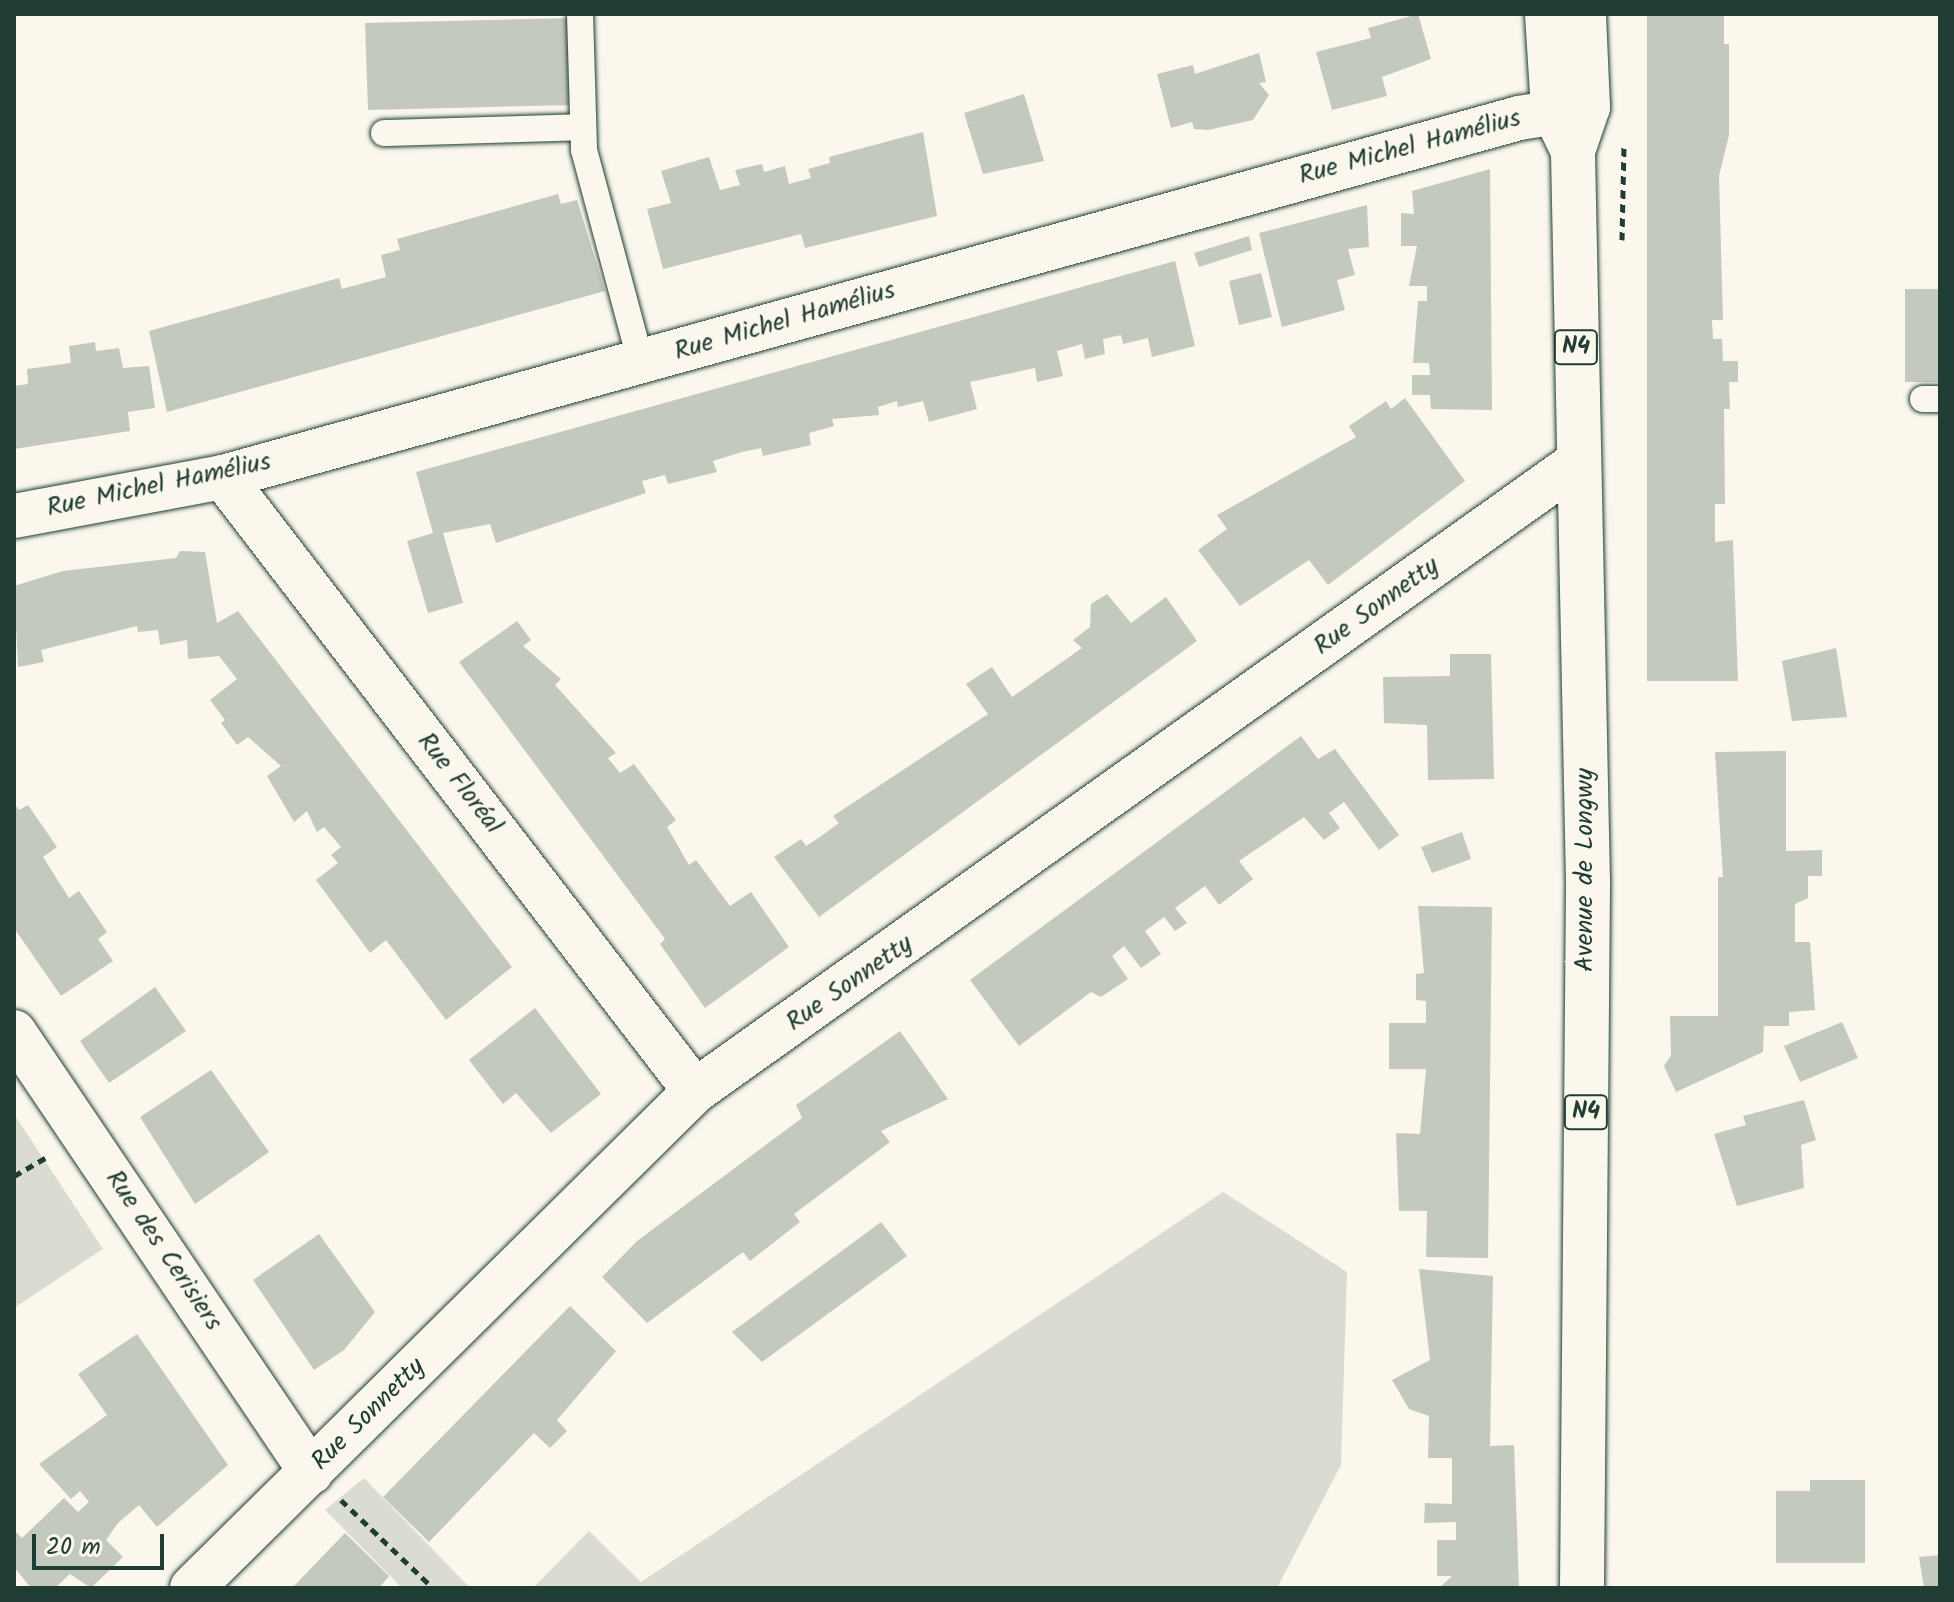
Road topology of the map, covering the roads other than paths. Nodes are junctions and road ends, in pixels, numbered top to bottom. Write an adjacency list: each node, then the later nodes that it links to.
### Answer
1 (580, 14): 5 (lane)
2 (1547, 14): 4 (street, Avenue de Longwy / N4)
3 (1584, 14): 4 (street, Avenue de Longwy / N4)
4 (1570, 108): 7 (street, Rue Michel Hamélius); 8 (street, Avenue de Longwy / N4)
5 (583, 127): 6 (lane); 7 (lane)
6 (384, 133)
7 (641, 362): 9 (street, Rue Michel Hamélius)
8 (1578, 462): 12 (street, Rue Sonnetty); 15 (street, Avenue de Longwy / N4)
9 (223, 477): 10 (street, Rue Michel Hamélius); 12 (street, Rue Floréal)
10 (14, 516)
11 (14, 1032): 13 (street, Rue des Cerisiers)
12 (695, 1091): 13 (street, Rue Sonnetty)
13 (311, 1472): 14 (street, Rue Sonnetty)
14 (192, 1588)
15 (1582, 1588)

